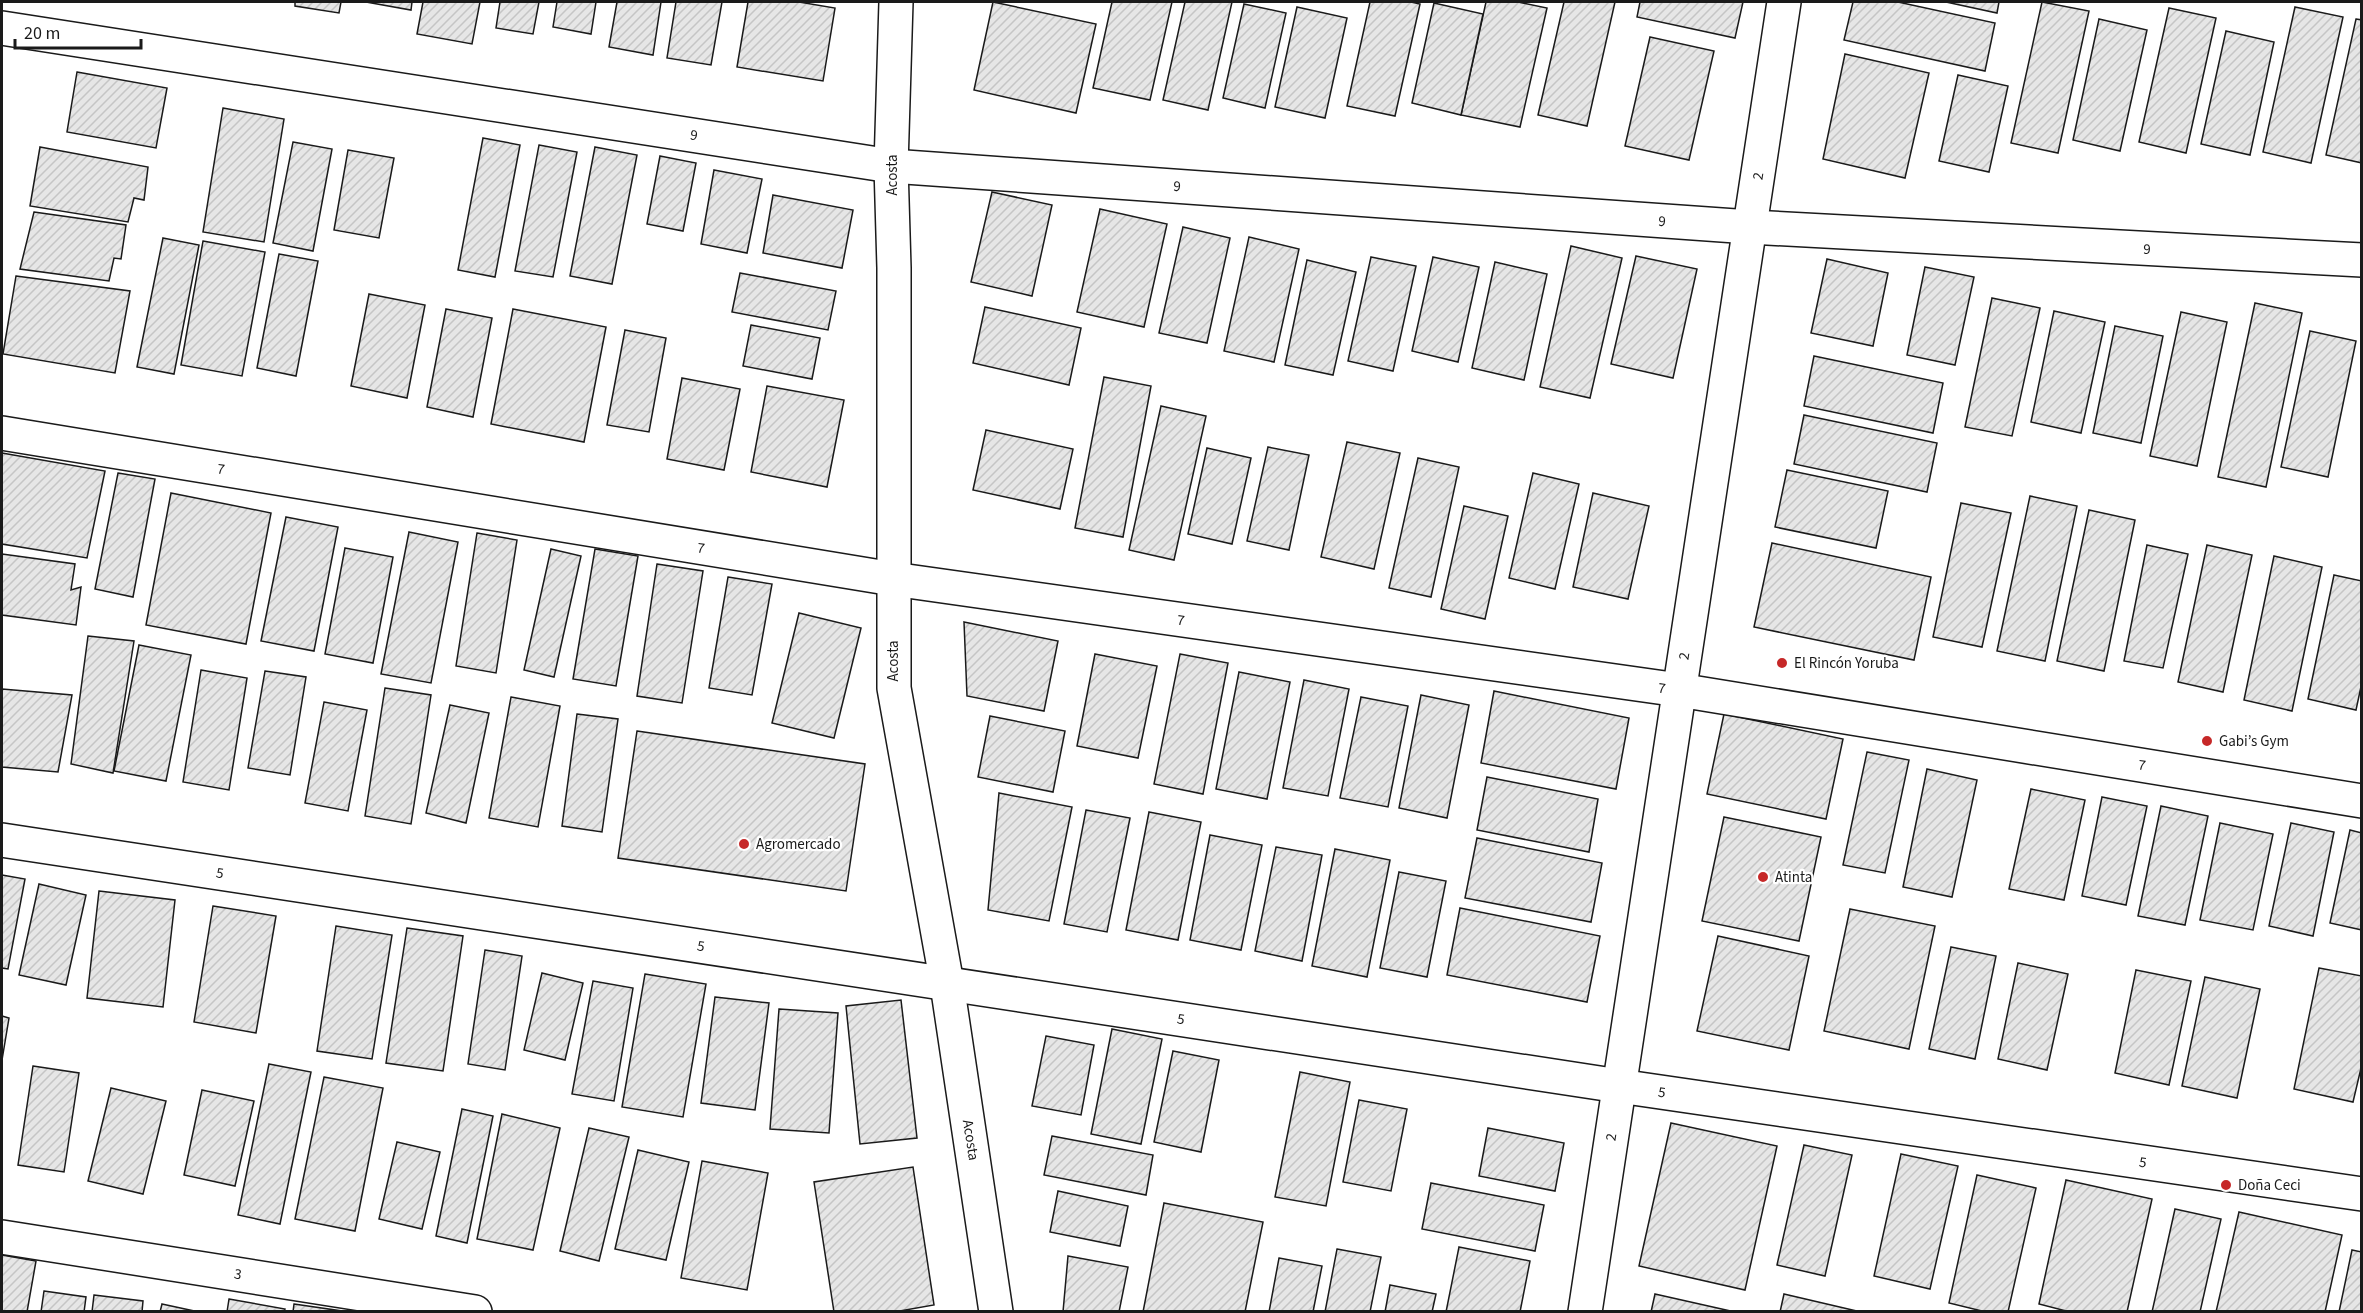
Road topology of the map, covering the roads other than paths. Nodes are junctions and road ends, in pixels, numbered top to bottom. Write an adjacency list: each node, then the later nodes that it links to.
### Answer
1 (896, 2): 4 (street, Acosta)
2 (1784, 2): 5 (street, 2)
3 (2, 28): 4 (street, 9)
4 (891, 166): 5 (street, 9); 8 (street, Acosta)
5 (1750, 227): 6 (street, 9); 9 (street, 2)
6 (2361, 260)
7 (2, 434): 8 (street, 7)
8 (893, 579): 9 (street, 7); 12 (street, Acosta)
9 (1679, 690): 10 (street, 7); 13 (street, 2)
10 (2361, 801)
11 (2, 840): 12 (street, 5)
12 (947, 984): 13 (street, 5); 17 (street, Acosta)
13 (1619, 1086): 14 (street, 5); 18 (street, 2)
14 (2361, 1194)
15 (2, 1237): 16 (street, 3)
16 (475, 1311)
17 (996, 1311)
18 (1585, 1311)

